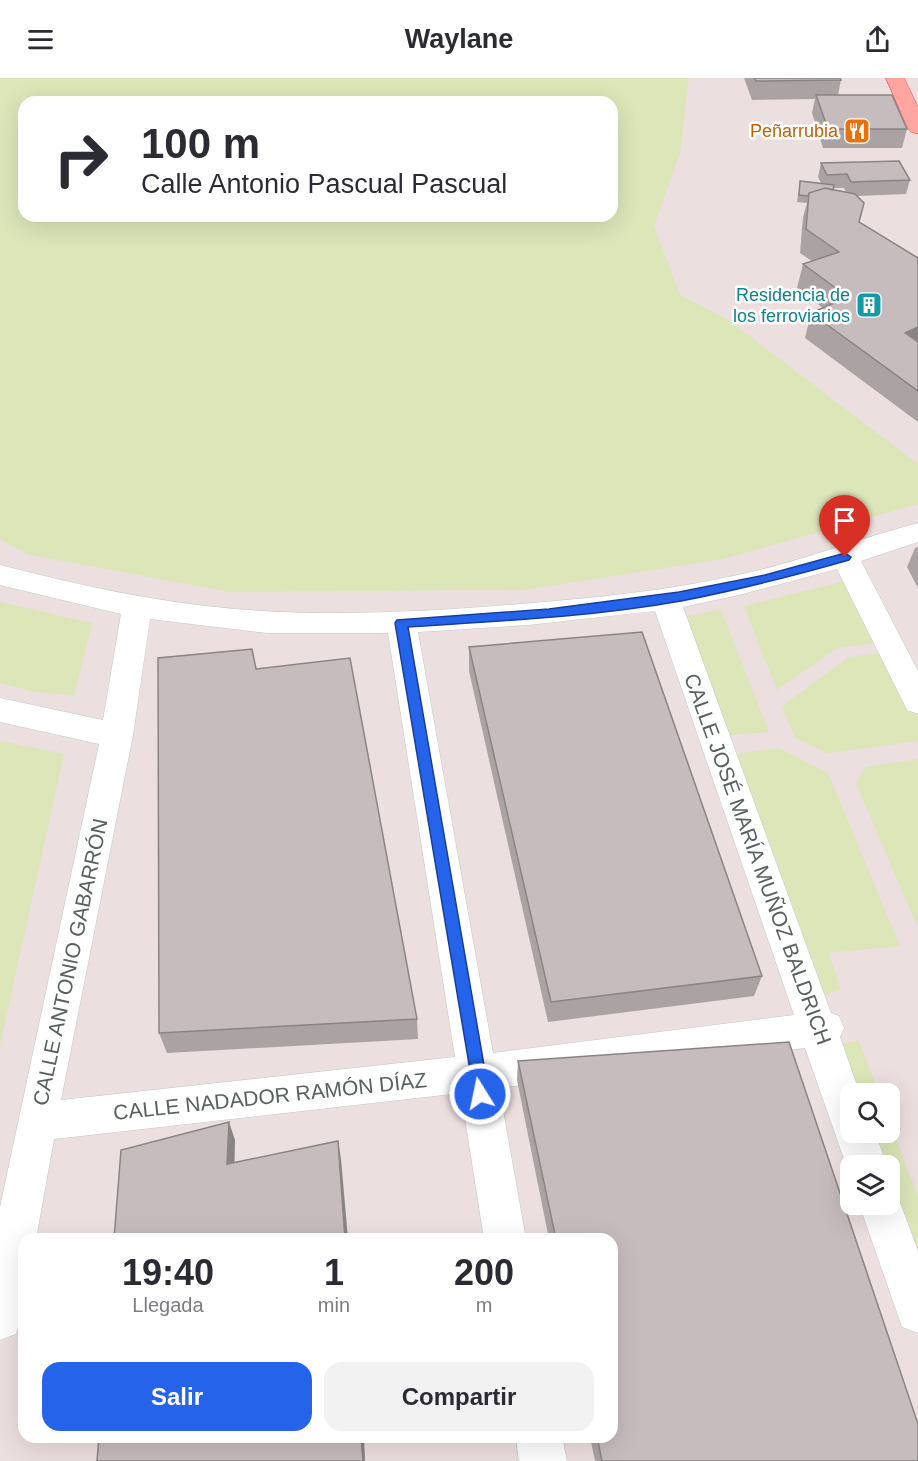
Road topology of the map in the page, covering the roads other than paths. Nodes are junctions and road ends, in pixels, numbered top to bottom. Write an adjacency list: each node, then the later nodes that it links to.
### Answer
1 (896, 78): 2 (main road)
2 (918, 128)
3 (918, 532): 4 (street)
4 (845, 557): 6 (street); 9 (street)
5 (0, 575): 7 (street)
6 (665, 598): 8 (street); 12 (street, CALLE JOSÉ MARÍA MUÑOZ BALDRICH)
7 (137, 607): 8 (street); 11 (street, CALLE ANTONIO GABARRÓN)
8 (401, 623): 13 (street)
9 (918, 702)
10 (0, 710): 11 (street)
11 (117, 735): 15 (street, CALLE ANTONIO GABARRÓN)
12 (822, 1029): 13 (street, CALLE NADADOR RAMÓN DÍAZ); 14 (street, CALLE JOSÉ MARÍA MUÑOZ BALDRICH)
13 (477, 1073): 15 (street, CALLE NADADOR RAMÓN DÍAZ); 17 (street)
14 (840, 1088)
15 (37, 1122): 19 (street, CALLE ANTONIO GABARRÓN)
16 (885, 1215): 18 (street)
17 (504, 1233)
18 (918, 1311)
19 (0, 1318)
20 (540, 1443): 21 (street)
21 (543, 1461)

